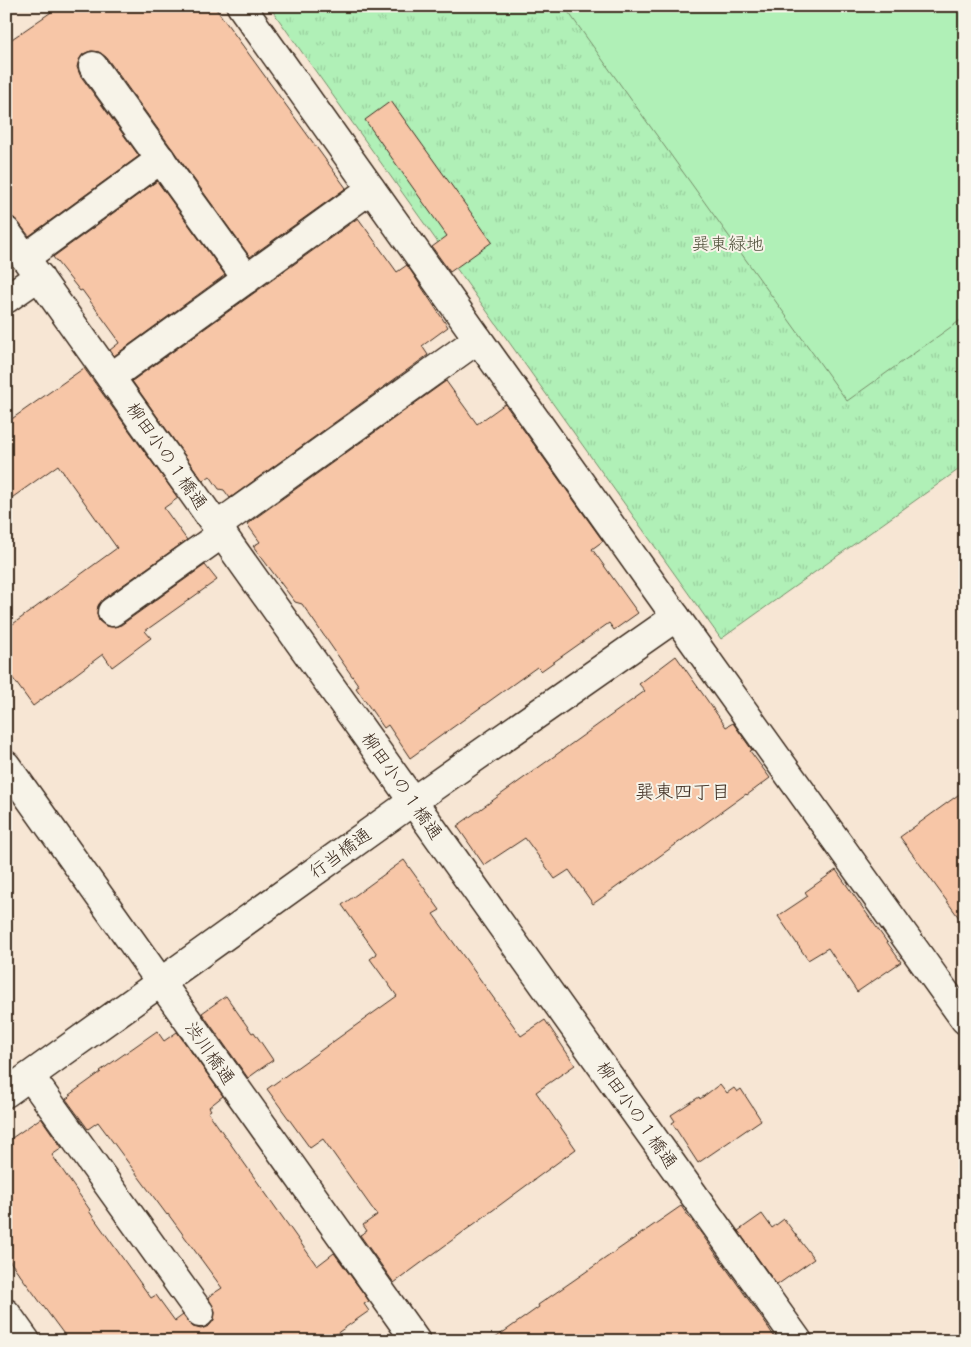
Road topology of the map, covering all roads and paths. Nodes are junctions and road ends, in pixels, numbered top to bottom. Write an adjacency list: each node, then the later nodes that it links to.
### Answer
1 (242, 6): 4 (street)
2 (93, 66): 3 (street)
3 (161, 159): 6 (street); 7 (street)
4 (372, 189): 7 (street); 9 (street)
5 (6, 231): 6 (street, 柳田小の１橋通)
6 (32, 267): 8 (street); 10 (street, 柳田小の１橋通)
7 (247, 278): 10 (street)
8 (6, 299)
9 (478, 339): 11 (street); 13 (street)
10 (111, 377): 11 (street, 柳田小の１橋通)
11 (220, 530): 12 (street); 15 (street, 柳田小の１橋通)
12 (112, 612)
13 (676, 617): 15 (street, 行当橋通); 17 (street)
14 (6, 764): 16 (street, 渋川橋通)
15 (413, 801): 16 (street, 行当橋通); 24 (street, 柳田小の１橋通)
16 (160, 982): 18 (street, 行当橋通); 23 (street, 渋川橋通)
17 (965, 1020)
18 (30, 1076): 19 (street, 行当橋通); 21 (street)
19 (6, 1093)
20 (6, 1313): 22 (street)
21 (200, 1313)
22 (26, 1341)
23 (416, 1341)
24 (798, 1341)

